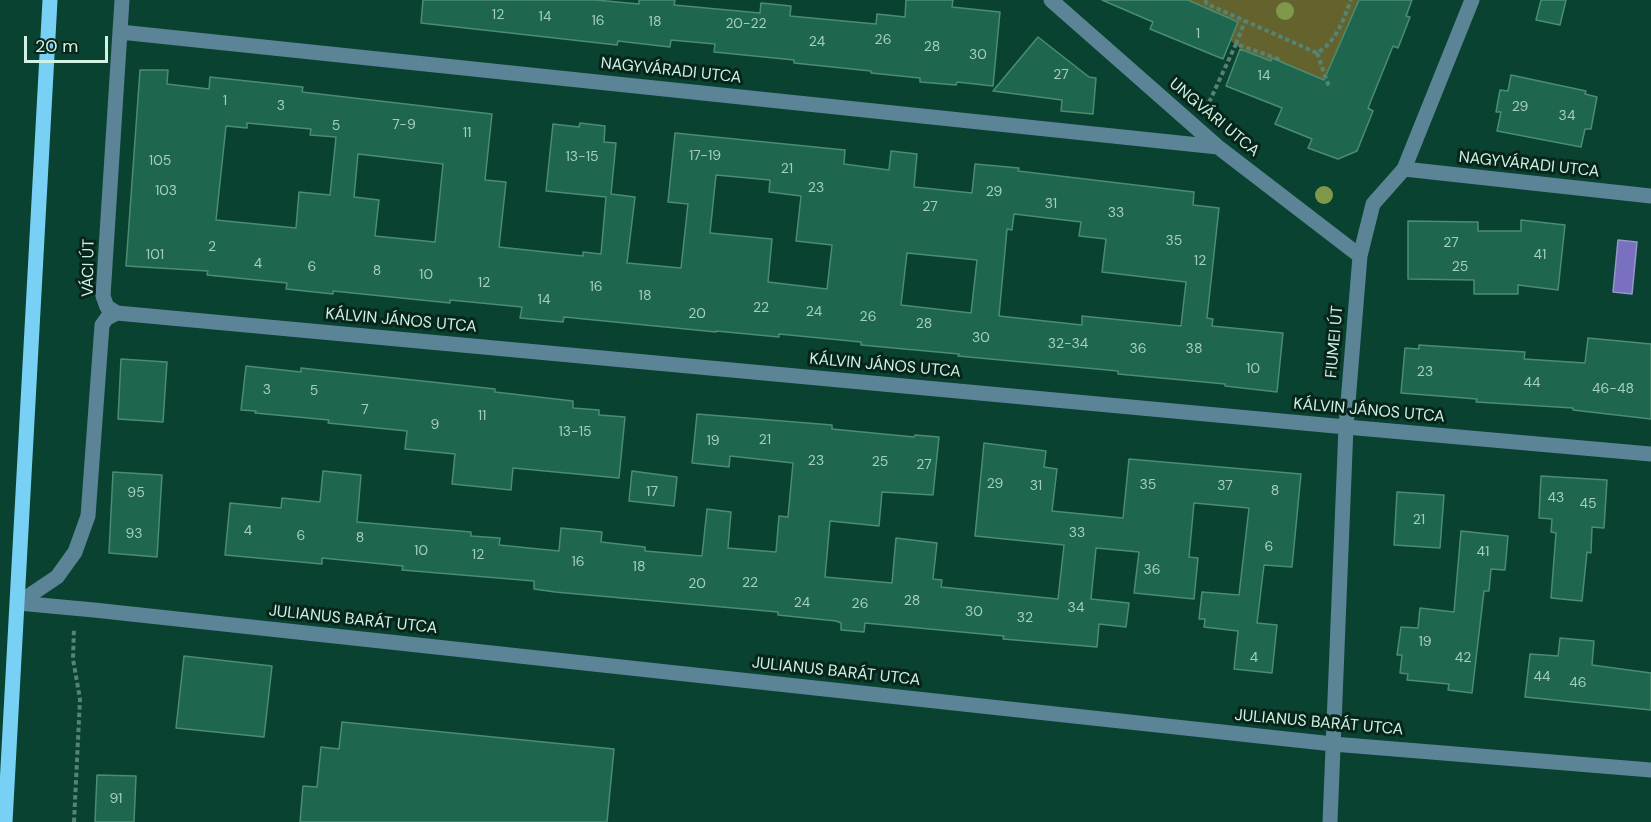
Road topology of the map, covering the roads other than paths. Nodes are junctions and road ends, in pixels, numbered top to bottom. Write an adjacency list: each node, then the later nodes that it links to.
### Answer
1 (50, 0): 13 (main road)
2 (122, 0): 5 (street, VÁCI ÚT)
3 (1051, 0): 6 (street, UNGVÁRI UTCA)
4 (1472, 0): 7 (street, FIUMEI ÚT)
5 (120, 32): 6 (street, NAGYVÁRADI UTCA); 10 (street, VÁCI ÚT)
6 (1218, 147): 9 (street, UNGVÁRI UTCA)
7 (1404, 169): 8 (street, NAGYVÁRADI UTCA); 9 (street, FIUMEI ÚT)
8 (1651, 196)
9 (1360, 256): 11 (street, FIUMEI ÚT)
10 (117, 313): 11 (street, KÁLVIN JÁNOS UTCA); 13 (street, VÁCI ÚT)
11 (1346, 427): 12 (street, KÁLVIN JÁNOS UTCA); 14 (street, FIUMEI ÚT)
12 (1651, 454)
13 (18, 603): 14 (street, JULIANUS BARÁT UTCA); 16 (main road)
14 (1333, 744): 15 (street, JULIANUS BARÁT UTCA); 18 (street, FIUMEI ÚT)
15 (1651, 770)
16 (4, 771): 17 (main road)
17 (5, 822)
18 (1330, 822)

